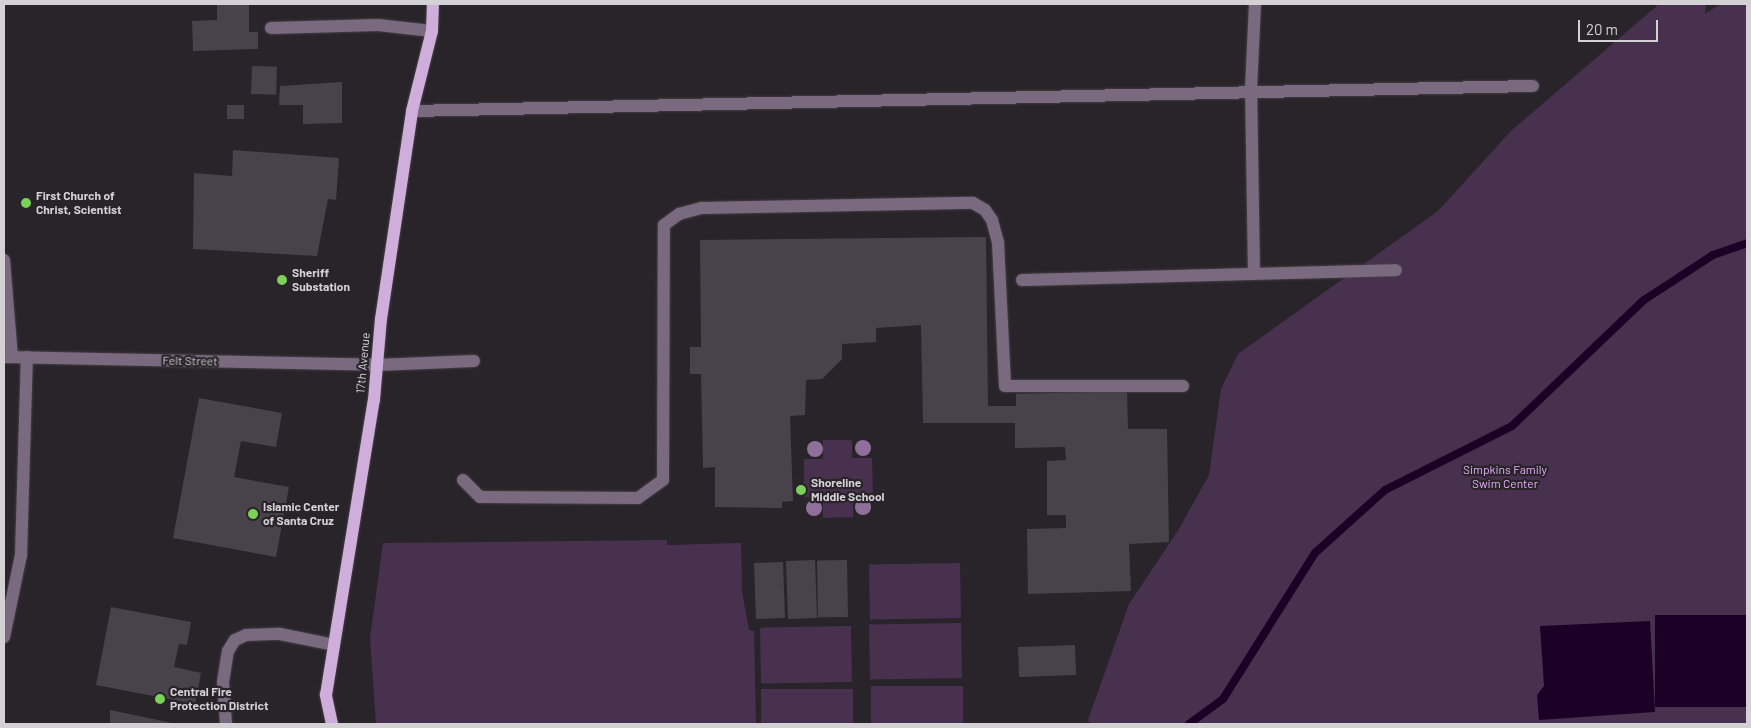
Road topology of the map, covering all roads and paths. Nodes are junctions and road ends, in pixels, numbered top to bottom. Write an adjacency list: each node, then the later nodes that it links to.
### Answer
1 (432, 4): 4 (main road, 17th Avenue)
2 (1255, 4): 6 (street)
3 (271, 28): 4 (street)
4 (432, 31): 7 (main road, 17th Avenue)
5 (1533, 86): 6 (street)
6 (1251, 89): 7 (street); 10 (street)
7 (412, 111): 15 (main road, 17th Avenue)
8 (4, 260): 13 (street)
9 (1396, 270): 10 (street)
10 (1254, 274): 11 (street)
11 (1022, 280)
12 (27, 356): 13 (street, Felt Street); 15 (street, Felt Street); 18 (street)
13 (8, 357)
14 (474, 361): 15 (street, Felt Street)
15 (377, 365): 19 (main road, 17th Avenue)
16 (1183, 386): 17 (street)
17 (463, 480)
18 (4, 637)
19 (334, 645): 20 (street); 21 (main road, 17th Avenue)
20 (226, 724)
21 (332, 724)

